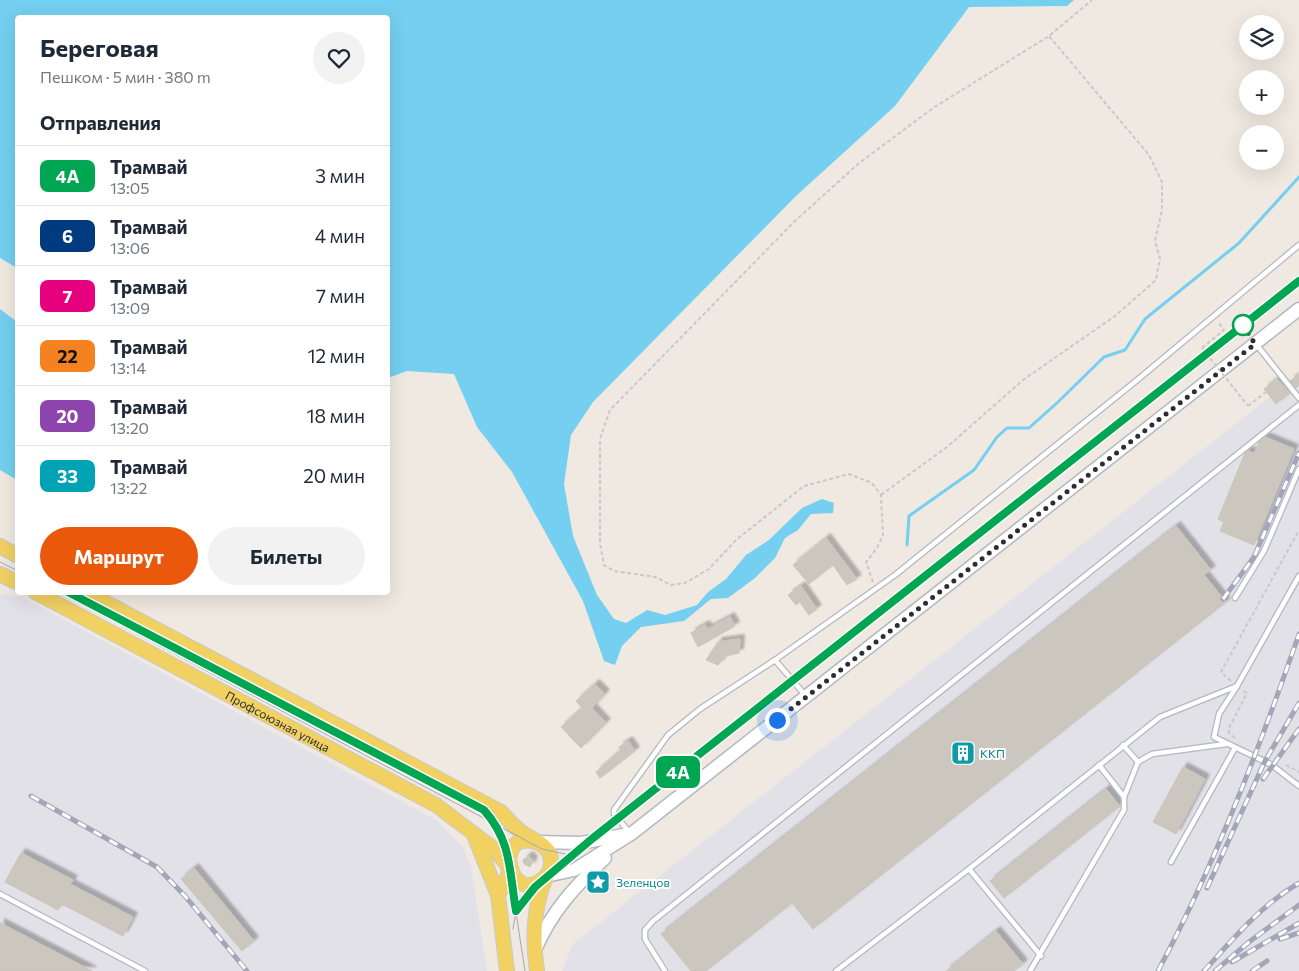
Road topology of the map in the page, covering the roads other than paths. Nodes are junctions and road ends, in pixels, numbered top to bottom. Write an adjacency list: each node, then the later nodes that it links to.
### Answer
1 (1299, 245): 15 (lane)
2 (1299, 309): 3 (main road)
3 (1255, 344): 4 (lane); 17 (main road)
4 (1299, 398)
5 (1299, 405): 39 (lane)
6 (1299, 469): 14 (lane)
7 (0, 546): 8 (main road)
8 (15, 554)
9 (0, 574): 11 (main road)
10 (1299, 576): 16 (lane)
11 (15, 582)
12 (41, 595): 25 (main road, Профсоюзная улица)
13 (92, 595): 27 (main road, Профсоюзная улица)
14 (1235, 598)
15 (775, 660): 17 (lane); 26 (lane)
16 (1237, 686): 18 (lane); 19 (lane)
17 (806, 697): 26 (main road)
18 (1226, 744): 20 (lane); 21 (lane)
19 (1123, 745): 21 (lane); 22 (lane)
20 (1235, 748): 23 (lane); 28 (lane)
21 (1138, 762): 24 (lane)
22 (1099, 765): 24 (lane); 30 (lane)
23 (1299, 786)
24 (1124, 797): 35 (lane)
25 (473, 832): 29 (main road, Профсоюзная улица); 33 (main road)
26 (631, 834): 27 (main road); 31 (main road); 34 (main road)
27 (536, 842): 29 (main road); 31 (main road, Профсоюзная улица)
28 (1171, 862)
29 (509, 867): 31 (main road); 33 (main road)
30 (969, 869): 35 (lane); 40 (lane)
31 (545, 878): 34 (main road, Профсоюзная улица)
32 (0, 894): 36 (lane)
33 (498, 895): 37 (main road)
34 (534, 952): 38 (main road, Профсоюзная улица)
35 (1041, 956): 41 (lane)
36 (146, 971)
37 (507, 971)
38 (536, 971)
39 (666, 971)
40 (836, 971)
41 (1030, 971)

